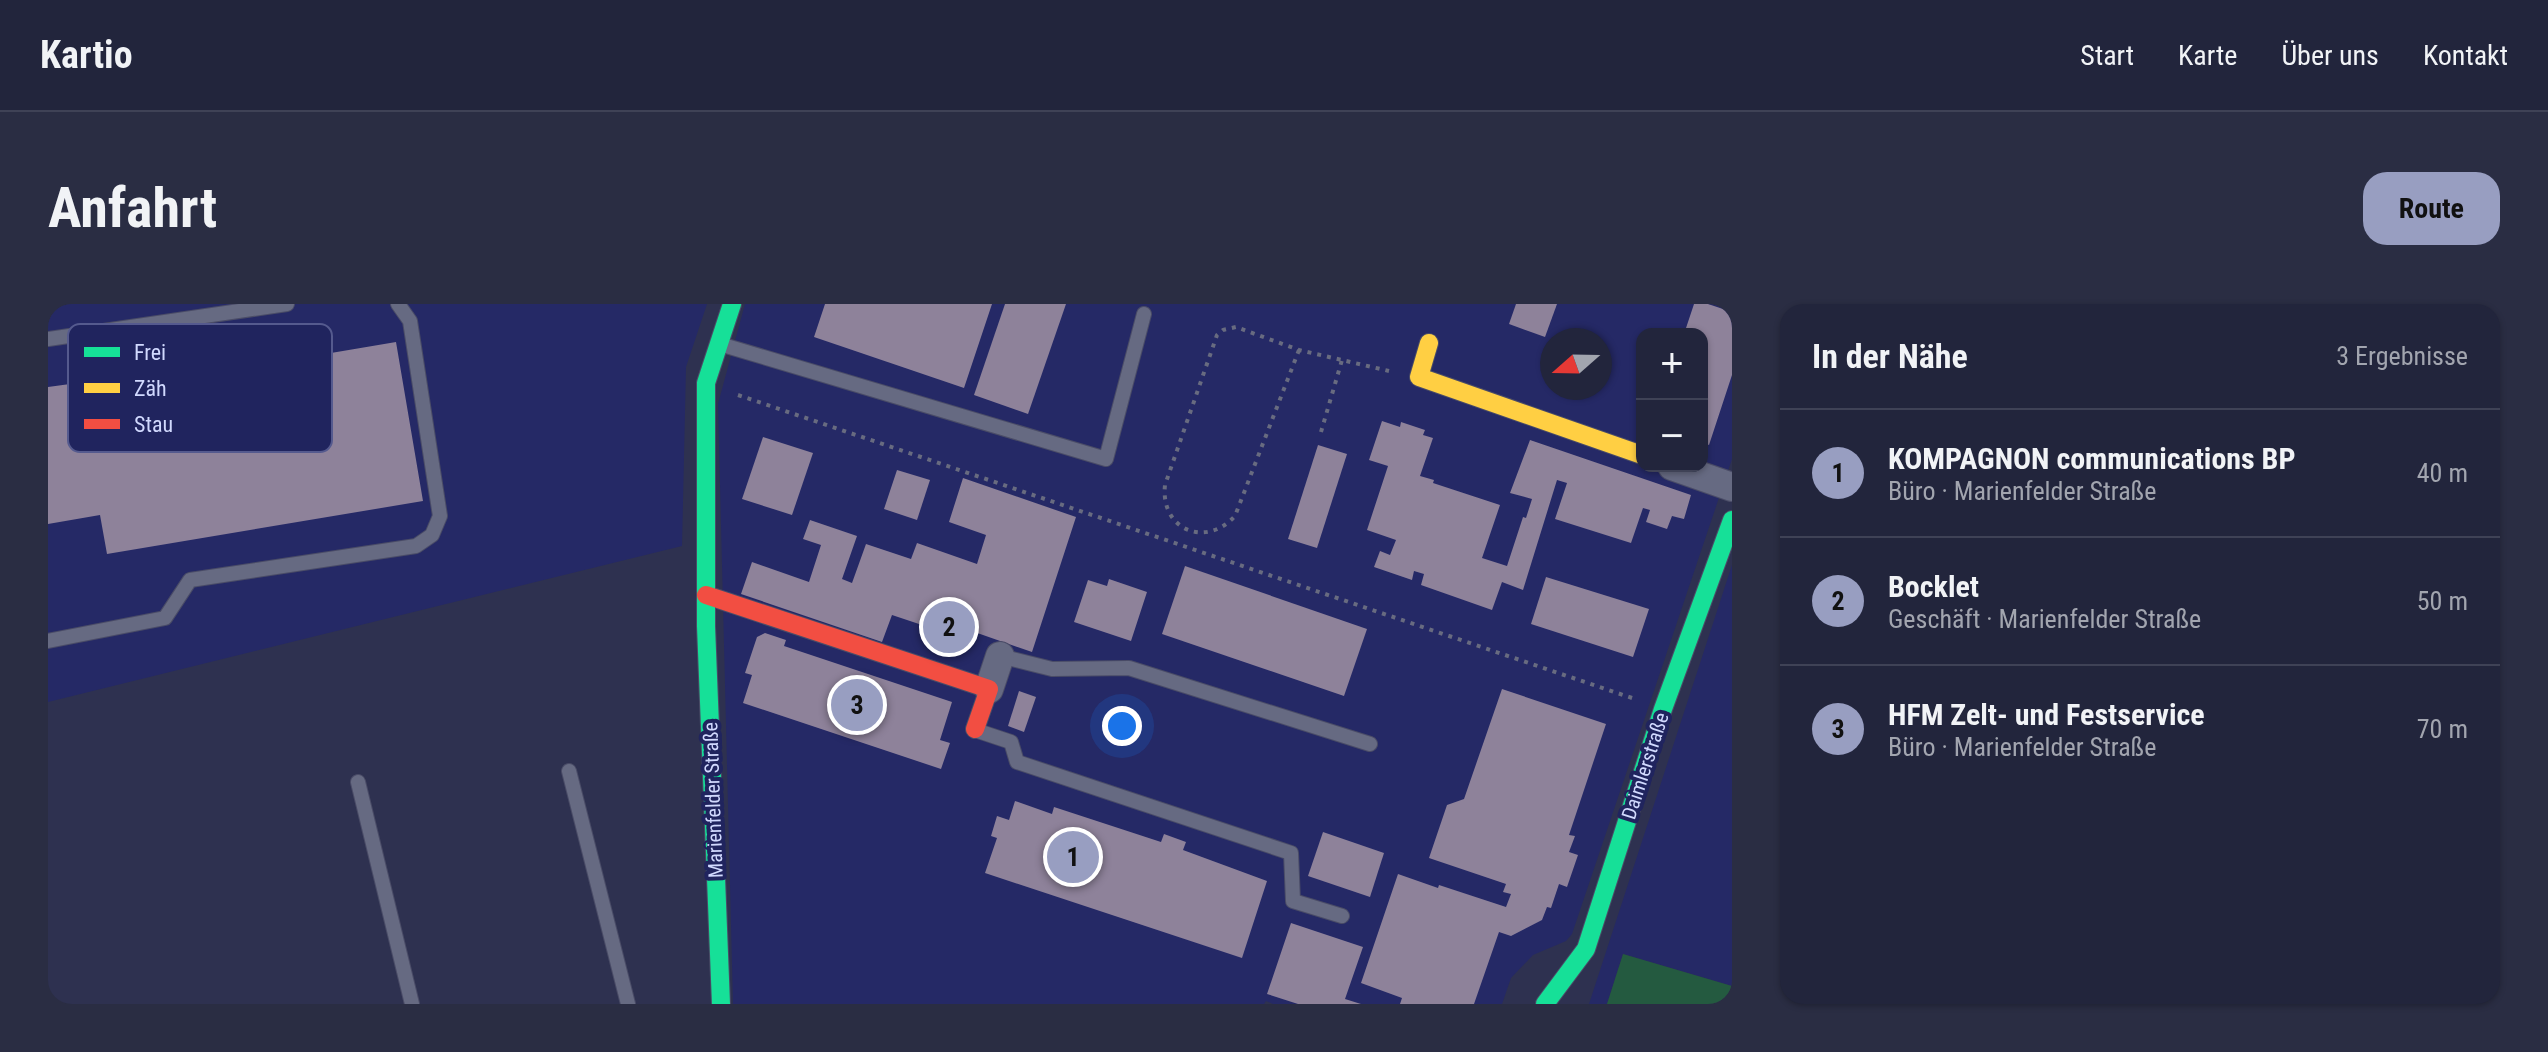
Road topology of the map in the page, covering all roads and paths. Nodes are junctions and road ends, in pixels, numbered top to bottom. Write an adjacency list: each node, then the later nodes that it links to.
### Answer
1 (287, 304): 5 (lane)
2 (398, 304): 20 (lane)
3 (732, 304): 8 (street, Marienfelder Straße)
4 (1144, 314): 8 (lane)
5 (150, 324)
6 (68, 336): 7 (lane)
7 (48, 339)
8 (719, 343): 13 (street, Marienfelder Straße)
9 (1429, 343): 15 (street)
10 (1299, 350): 10 (path); 11 (path)
11 (1342, 360): 12 (path); 14 (path)
12 (1386, 370)
13 (706, 383): 19 (street, Marienfelder Straße); 23 (path)
14 (1321, 432)
15 (1636, 453)
16 (1689, 472): 17 (street)
17 (1732, 487)
18 (1732, 520): 23 (street, Daimlerstraße)
19 (706, 595): 22 (street); 31 (street, Marienfelder Straße)
20 (48, 641)
21 (1000, 656): 22 (street); 25 (lane)
22 (989, 689): 24 (street)
23 (1663, 709): 32 (street, Daimlerstraße)
24 (975, 729): 28 (lane)
25 (1370, 744)
26 (569, 771): 30 (lane)
27 (358, 782): 29 (lane)
28 (1342, 916)
29 (412, 1004)
30 (628, 1004)
31 (721, 1004)
32 (1545, 1004)

